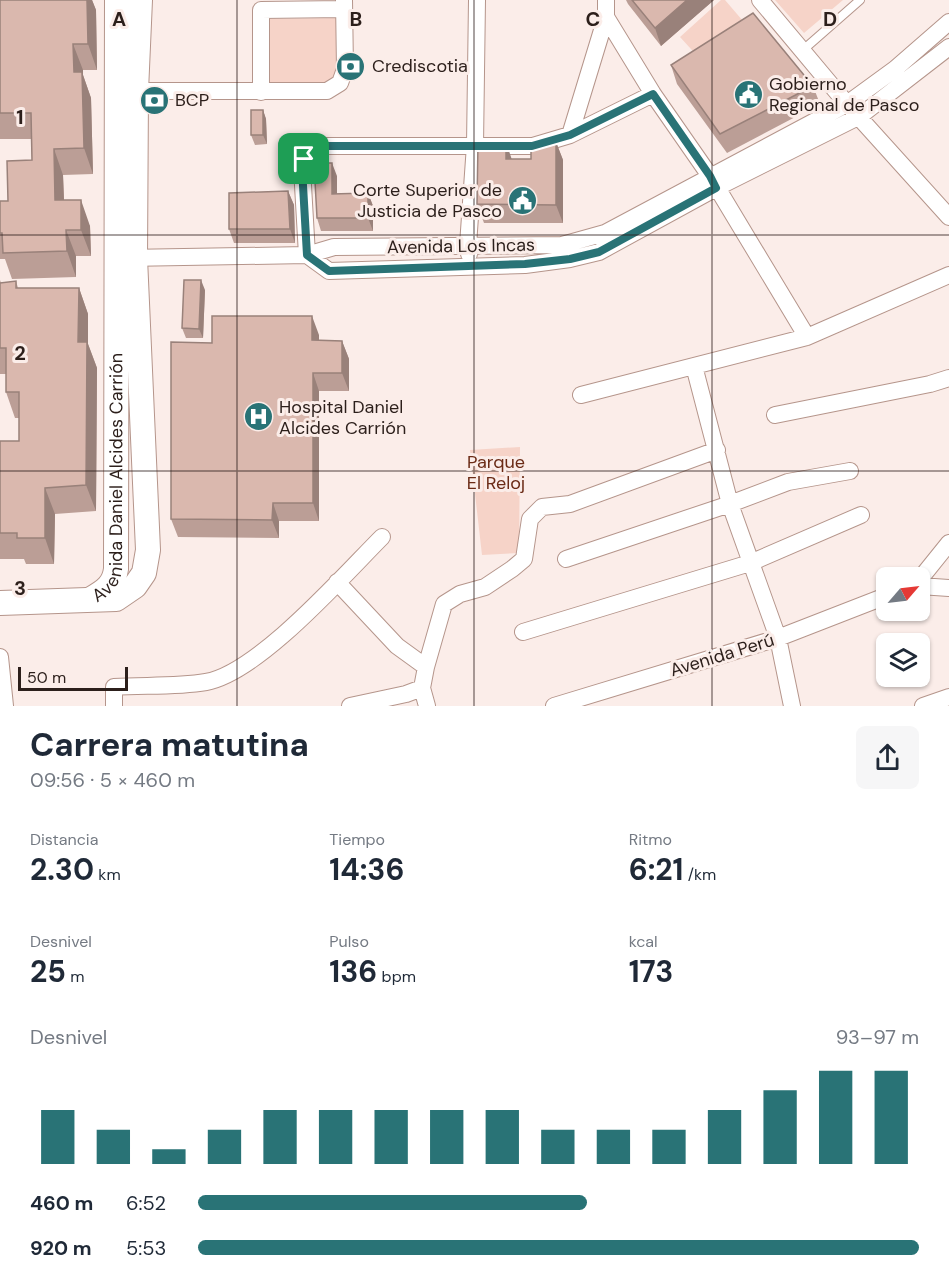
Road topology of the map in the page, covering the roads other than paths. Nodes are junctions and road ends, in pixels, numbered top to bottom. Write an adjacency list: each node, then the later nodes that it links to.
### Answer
1 (477, 0): 17 (street)
2 (606, 0): 7 (street)
3 (760, 0): 10 (street)
4 (861, 0): 10 (lane)
5 (344, 5): 12 (street); 12 (street)
6 (128, 8): 11 (street, Avenida Daniel Alcides Carrión); 18 (street, Avenida Daniel Alcides Carrión)
7 (606, 17): 13 (street); 16 (street)
8 (949, 22): 14 (street, Avenida Los Incas)
9 (949, 47): 15 (street, Avenida Los Incas)
10 (803, 50): 14 (street)
11 (136, 91): 12 (street); 18 (street, Avenida Daniel Alcides Carrión)
12 (261, 92)
13 (653, 94): 16 (street); 19 (street)
14 (848, 104): 15 (street); 19 (street, Avenida Los Incas)
15 (860, 116): 19 (street, Avenida Los Incas); 20 (street)
16 (570, 135): 17 (street)
17 (475, 145): 22 (street); 23 (street)
18 (126, 181): 24 (street, Avenida Daniel Alcides Carrión)
19 (713, 182): 21 (street, Avenida Los Incas); 27 (street)
20 (949, 217)
21 (634, 224): 22 (street, Avenida Los Incas); 25 (street, Avenida Los Incas)
22 (468, 245): 23 (street, Avenida Los Incas); 25 (street)
23 (307, 255): 24 (street, Avenida Los Incas); 25 (street, Avenida Los Incas)
24 (125, 257): 45 (street, Avenida Daniel Alcides Carrión)
25 (471, 267)
26 (949, 275): 27 (street)
27 (807, 337): 28 (street)
28 (694, 366): 30 (street); 32 (street)
29 (949, 378): 31 (street)
30 (581, 395)
31 (775, 415)
32 (717, 450): 34 (street); 49 (street)
33 (850, 471): 34 (street)
34 (730, 504): 38 (street); 39 (street)
35 (861, 515): 39 (street)
36 (382, 537): 41 (street)
37 (949, 543): 40 (street)
38 (566, 559)
39 (750, 563): 46 (street); 47 (street)
40 (930, 567)
41 (337, 582): 49 (street); 53 (street)
42 (930, 587): 43 (street)
43 (949, 588)
44 (876, 600): 47 (street, Avenida Perú)
45 (0, 603)
46 (524, 632)
47 (778, 638): 56 (street, Avenida Perú); 57 (street)
48 (0, 657): 52 (street)
49 (426, 667): 50 (street)
50 (422, 688): 54 (street); 55 (street)
51 (949, 697): 58 (street)
52 (5, 706)
53 (114, 706)
54 (350, 706)
55 (427, 706)
56 (554, 706)
57 (792, 706)
58 (923, 706)

